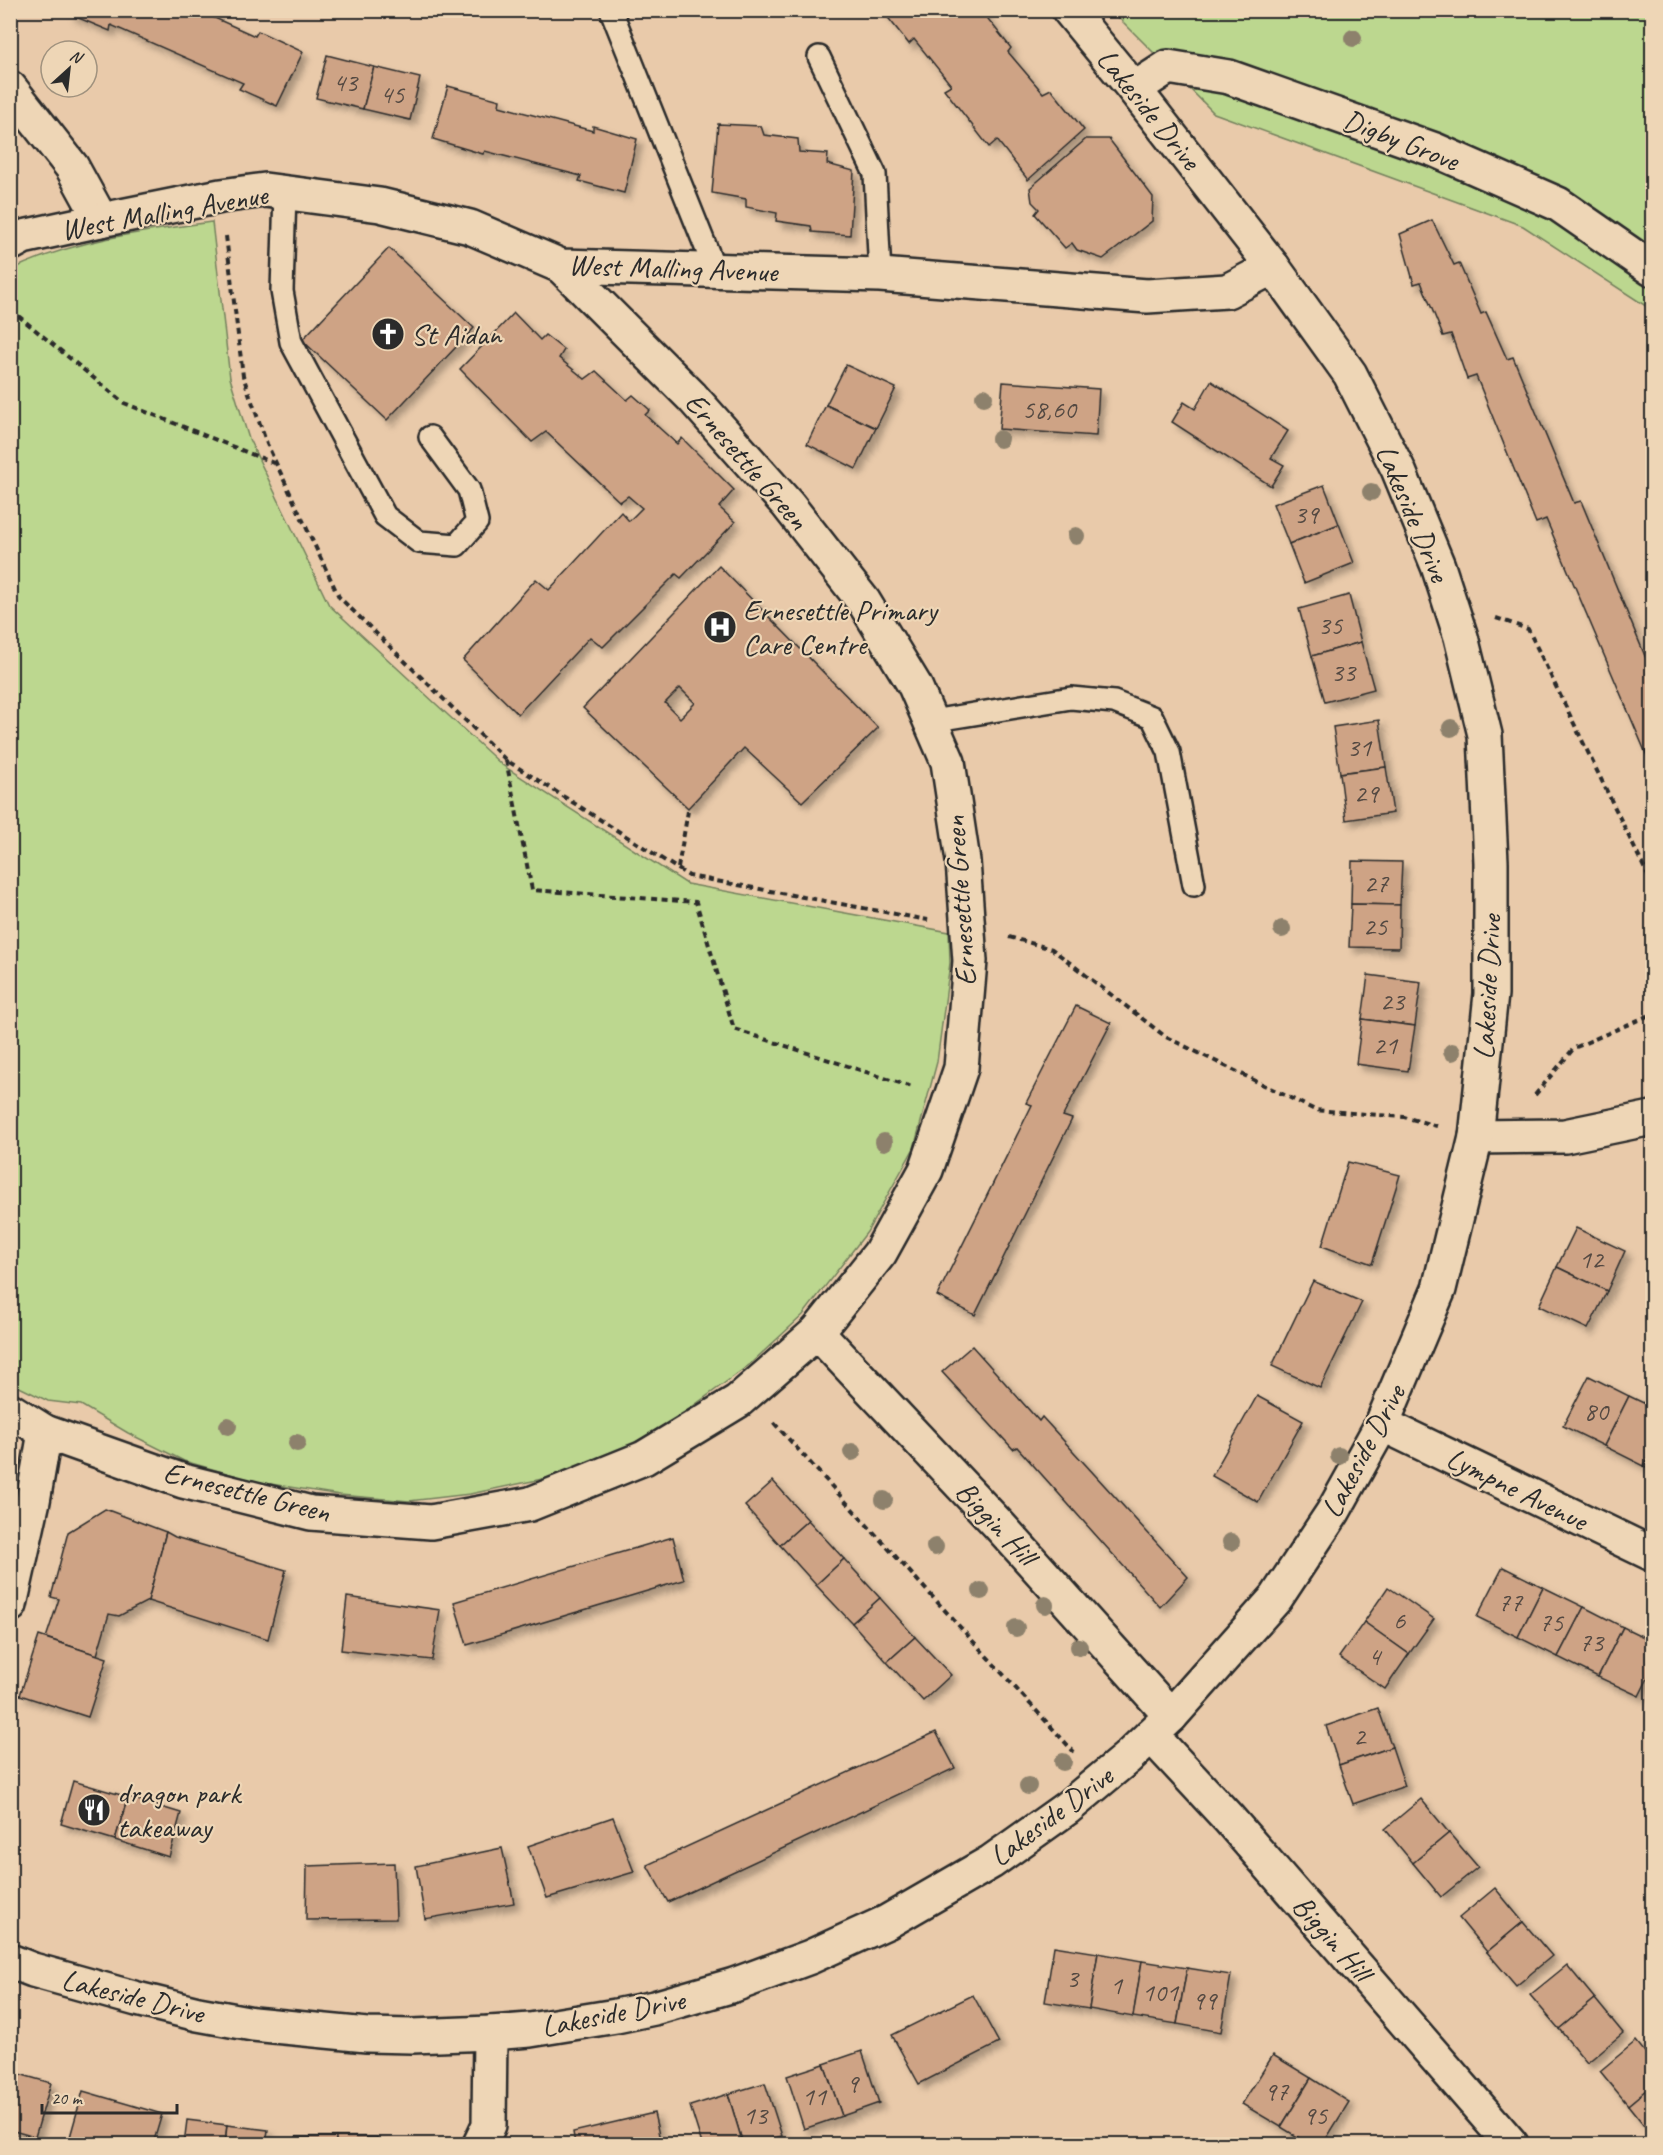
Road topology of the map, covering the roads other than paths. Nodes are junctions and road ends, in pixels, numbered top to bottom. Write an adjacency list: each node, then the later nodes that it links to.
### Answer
1 (611, 10): 12 (lane)
2 (1069, 10): 5 (street, Lakeside Drive)
3 (819, 57): 13 (lane)
4 (10, 87): 7 (street)
5 (1134, 89): 10 (street, Lakeside Drive); 11 (street, Digby Grove)
6 (285, 193): 7 (street, West Malling Avenue); 9 (street, West Malling Avenue); 14 (lane)
7 (101, 220): 8 (street, West Malling Avenue)
8 (10, 244)
9 (561, 266): 12 (street, West Malling Avenue); 15 (street, Ernesettle Green)
10 (1273, 267): 13 (street, West Malling Avenue); 18 (street, Lakeside Drive)
11 (1653, 269)
12 (715, 270): 13 (street, West Malling Avenue)
13 (880, 275)
14 (430, 437)
15 (930, 721): 16 (lane); 19 (street, Ernesettle Green)
16 (1194, 885)
17 (1653, 1118): 18 (street)
18 (1489, 1137): 21 (street, Lakeside Drive)
19 (817, 1332): 22 (street, Ernesettle Green); 25 (street, Biggin Hill)
20 (10, 1410): 22 (street, Ernesettle Green)
21 (1382, 1424): 23 (street, Lympne Avenue); 25 (street, Lakeside Drive)
22 (45, 1432): 24 (street)
23 (1653, 1554)
24 (10, 1605)
25 (1161, 1726): 27 (street, Lakeside Drive); 29 (street, Biggin Hill)
26 (10, 1961): 27 (street, Lakeside Drive)
27 (490, 2033): 28 (street)
28 (480, 2145)
29 (1511, 2145)

